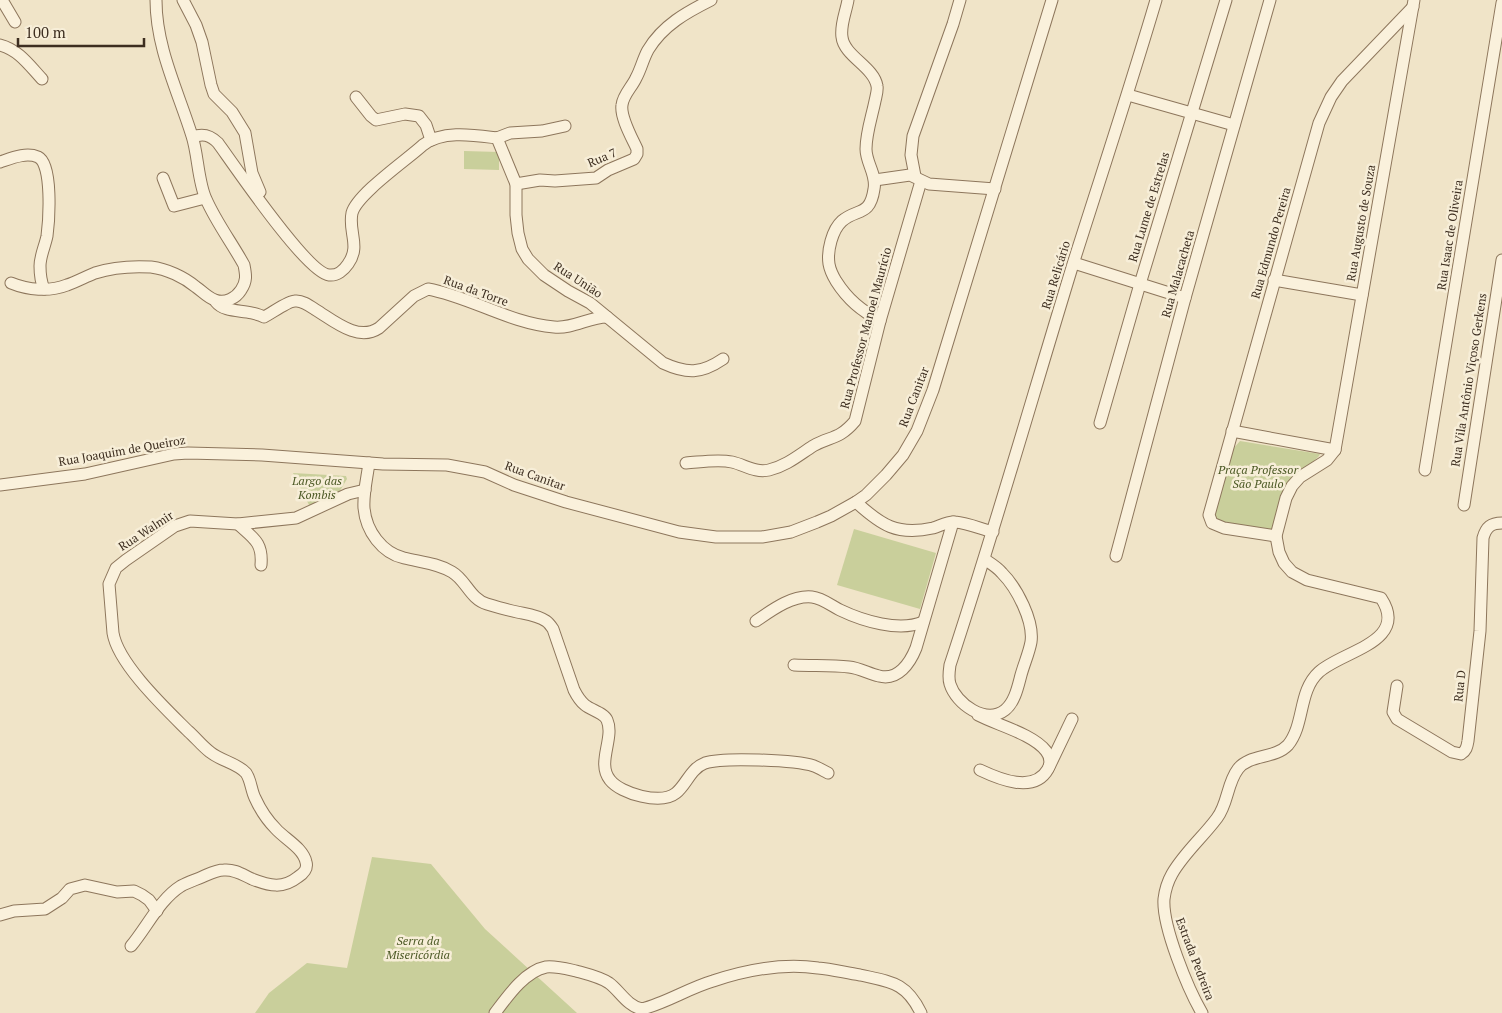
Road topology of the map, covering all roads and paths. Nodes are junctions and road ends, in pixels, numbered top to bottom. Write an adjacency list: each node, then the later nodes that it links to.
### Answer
1 (2, 0): 13 (street)
2 (156, 0): 21 (street)
3 (183, 0): 31 (street)
4 (711, 0): 28 (street, Rua 7)
5 (848, 0): 27 (street)
6 (960, 0): 26 (street, Rua Professor Manoel Maurício)
7 (1052, 0): 29 (street, Rua Canitar)
8 (1156, 0): 16 (street, Rua Relicário)
9 (1226, 0): 18 (street, Rua Lume de Estrelas)
10 (1270, 0): 19 (street, Rua Malacacheta)
11 (1502, 3): 49 (street, Rua Isaac de Oliveira)
12 (1413, 4): 34 (street, Rua Edmundo Pereira); 38 (street, Rua Augusto de Souza)
13 (15, 22)
14 (0, 45): 15 (street)
15 (42, 79)
16 (1128, 95): 18 (street); 33 (street, Rua Relicário)
17 (356, 97): 23 (street)
18 (1192, 113): 19 (street); 36 (street, Rua Lume de Estrelas)
19 (1234, 125): 39 (street, Rua Malacacheta)
20 (565, 126): 22 (street)
21 (192, 137): 30 (street); 31 (street)
22 (497, 138): 23 (street); 28 (street, Rua União)
23 (431, 140): 31 (street)
24 (0, 162): 37 (street)
25 (163, 178): 30 (street)
26 (918, 178): 27 (street); 29 (street); 42 (street, Rua Professor Manoel Maurício)
27 (875, 180): 42 (street)
28 (516, 184): 41 (street, Rua União)
29 (995, 190): 52 (street, Rua Canitar)
30 (205, 198): 40 (street)
31 (274, 220)
32 (1502, 260): 53 (street, Rua Vila Antônio Viçoso Gerkens)
33 (1074, 263): 36 (street); 57 (street, Rua Relicário)
34 (1274, 280): 38 (street); 45 (street, Rua Edmundo Pereira)
35 (11, 283): 37 (street)
36 (1140, 284): 39 (street); 44 (street, Rua Lume de Estrelas)
37 (44, 289): 40 (street)
38 (1362, 295): 46 (street, Rua Augusto de Souza)
39 (1185, 298): 59 (street, Rua Malacacheta)
40 (215, 301): 41 (street, Rua da Torre)
41 (607, 317): 43 (street, Rua União)
42 (880, 321): 48 (street, Rua Professor Manoel Maurício)
43 (723, 360)
44 (1100, 423)
45 (1232, 431): 46 (street); 58 (street, Rua Edmundo Pereira)
46 (1335, 450): 58 (street)
47 (368, 463): 50 (street, Rua Joaquim de Queiroz); 51 (street); 52 (street, Rua Canitar)
48 (686, 463)
49 (1425, 470)
50 (0, 485)
51 (365, 490): 56 (street, Rua Walmir); 70 (street)
52 (856, 502): 54 (street)
53 (1464, 505)
54 (953, 522): 57 (street); 63 (street)
55 (1502, 523): 65 (street, Rua D)
56 (238, 524): 61 (street); 71 (street, Rua Walmir)
57 (993, 532): 60 (street, Rua Relicário)
58 (1276, 536): 76 (street, Estrada Pedreira)
59 (1116, 556)
60 (984, 559): 66 (street, Rua Relicário); 66 (street)
61 (261, 565)
62 (756, 621): 63 (street)
63 (923, 622): 64 (street)
64 (794, 665)
65 (1397, 686)
66 (970, 710): 68 (street, Rua Relicário)
67 (1072, 719): 68 (street)
68 (1048, 768): 69 (street)
69 (980, 770)
70 (828, 773)
71 (157, 911): 72 (street); 73 (street)
72 (0, 915)
73 (131, 946)
74 (495, 1013): 75 (street)
75 (921, 1013)
76 (1202, 1013)

